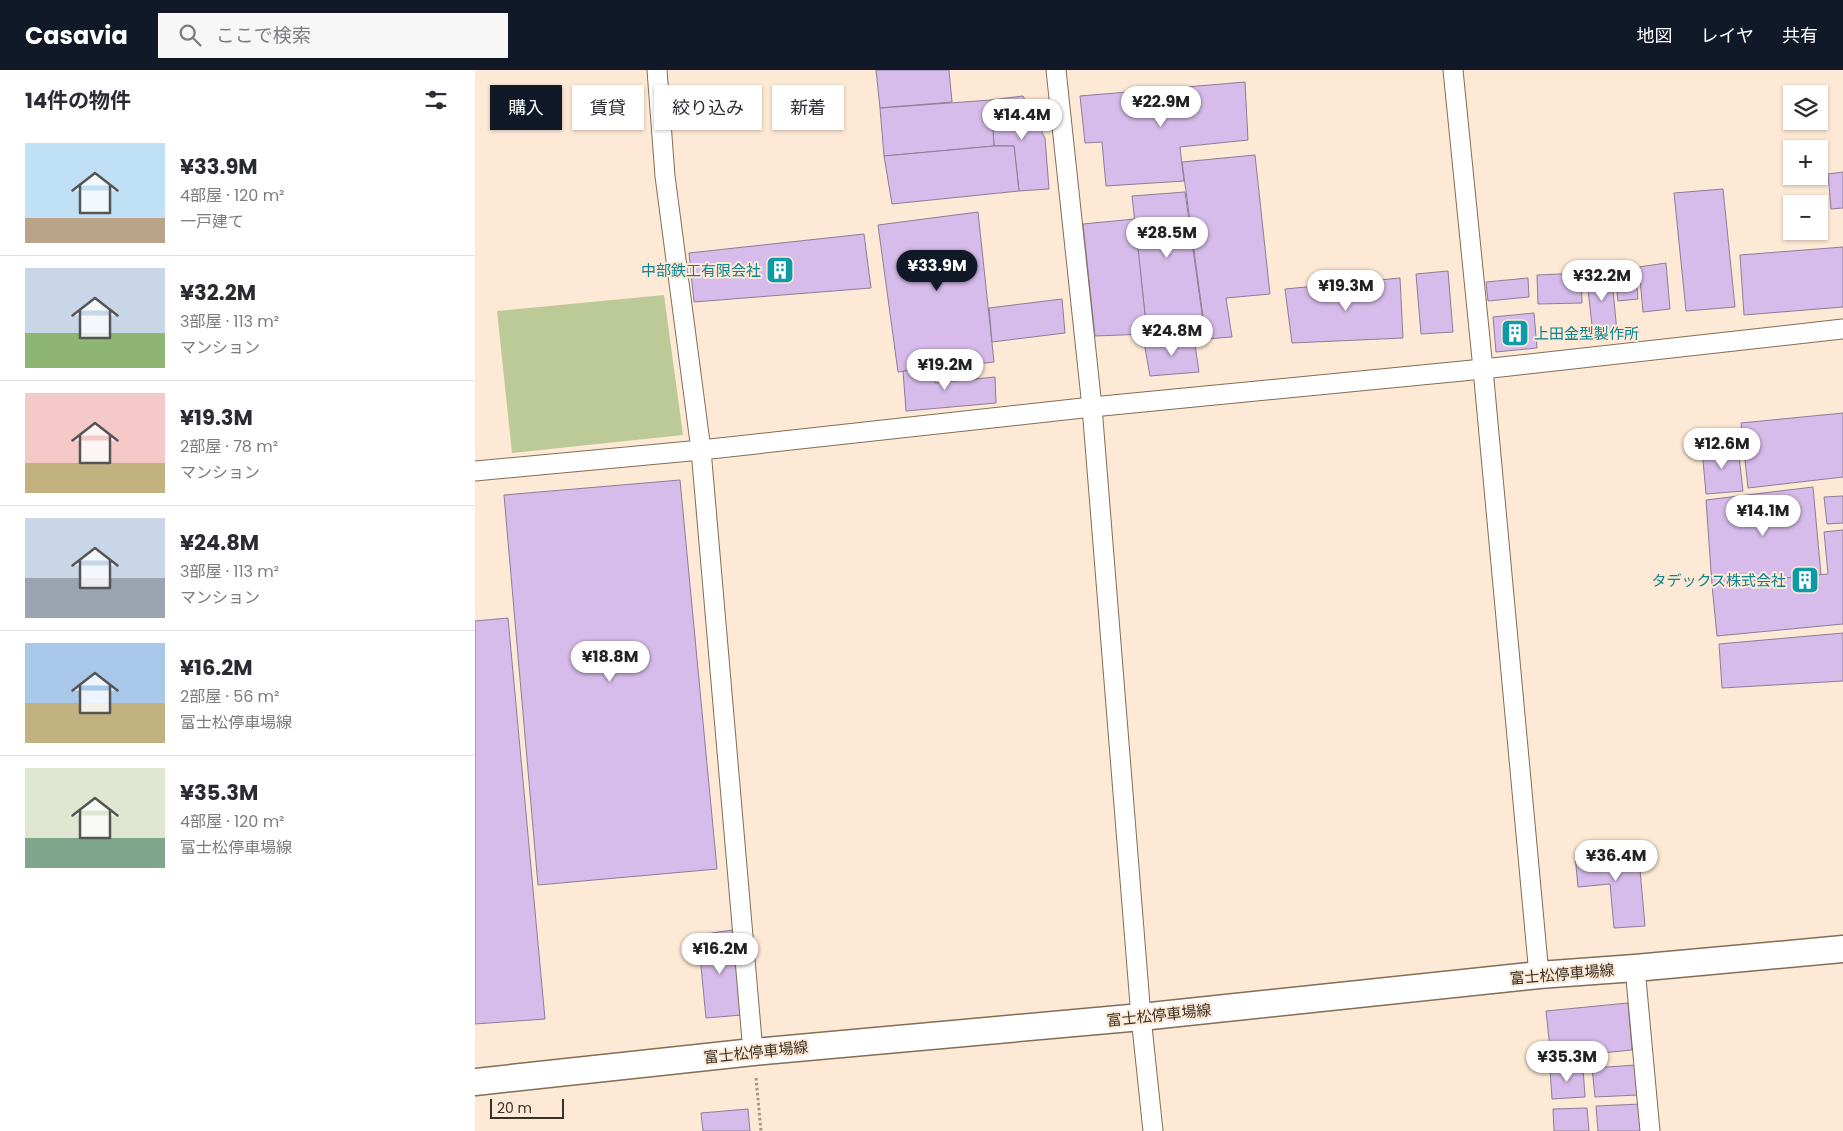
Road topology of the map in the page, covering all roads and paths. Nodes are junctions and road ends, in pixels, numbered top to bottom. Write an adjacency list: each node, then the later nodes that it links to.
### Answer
1 (657, 70): 7 (street)
2 (1056, 70): 6 (street)
3 (1453, 70): 5 (street)
4 (1843, 329): 5 (street)
5 (1483, 369): 6 (street); 11 (street)
6 (1092, 407): 7 (street); 12 (street)
7 (701, 450): 8 (street); 13 (street)
8 (475, 471)
9 (1843, 949): 10 (main road, 富士松停車場線)
10 (1635, 968): 11 (main road, 富士松停車場線); 17 (street)
11 (1539, 975): 12 (main road, 富士松停車場線)
12 (1141, 1017): 13 (main road, 富士松停車場線); 16 (street)
13 (753, 1052): 14 (main road, 富士松停車場線); 15 (path)
14 (475, 1082)
15 (761, 1131)
16 (1153, 1131)
17 (1651, 1131)

